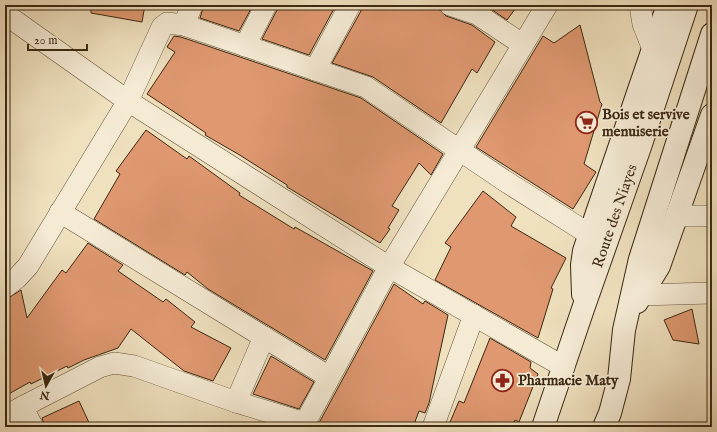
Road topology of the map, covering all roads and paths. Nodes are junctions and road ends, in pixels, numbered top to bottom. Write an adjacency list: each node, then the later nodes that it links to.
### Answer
1 (192, 5): 10 (street)
2 (266, 5): 13 (street)
3 (350, 5): 15 (street)
4 (450, 5): 12 (street)
5 (547, 5): 12 (street)
6 (640, 5): 14 (street)
7 (668, 5): 14 (main road)
8 (687, 5): 27 (main road, Route des Niayes)
9 (5, 14): 16 (street)
10 (184, 25): 13 (street); 16 (street)
11 (712, 34): 29 (main road)
12 (522, 44): 18 (street)
13 (244, 46): 15 (street)
14 (653, 49): 22 (main road)
15 (315, 70): 18 (street)
16 (128, 101): 19 (street); 23 (street)
17 (712, 115): 20 (main road)
18 (459, 150): 22 (street); 23 (street)
19 (60, 212): 24 (street); 30 (street)
20 (676, 216): 21 (street); 26 (main road)
21 (712, 216)
22 (589, 234): 27 (main road)
23 (389, 267): 28 (street); 32 (street)
24 (5, 287)
25 (712, 293): 26 (street)
26 (640, 295): 29 (main road)
27 (582, 309): 31 (main road, Route des Niayes)
28 (474, 315): 31 (street); 37 (street)
29 (624, 330): 39 (main road)
30 (264, 337): 32 (street); 33 (street)
31 (564, 367): 38 (main road, Route des Niayes)
32 (329, 377): 35 (street)
33 (236, 402): 34 (street); 35 (street)
34 (13, 412): 36 (street)
35 (306, 425)
36 (33, 427)
37 (433, 427)
38 (543, 427)
39 (604, 427)

